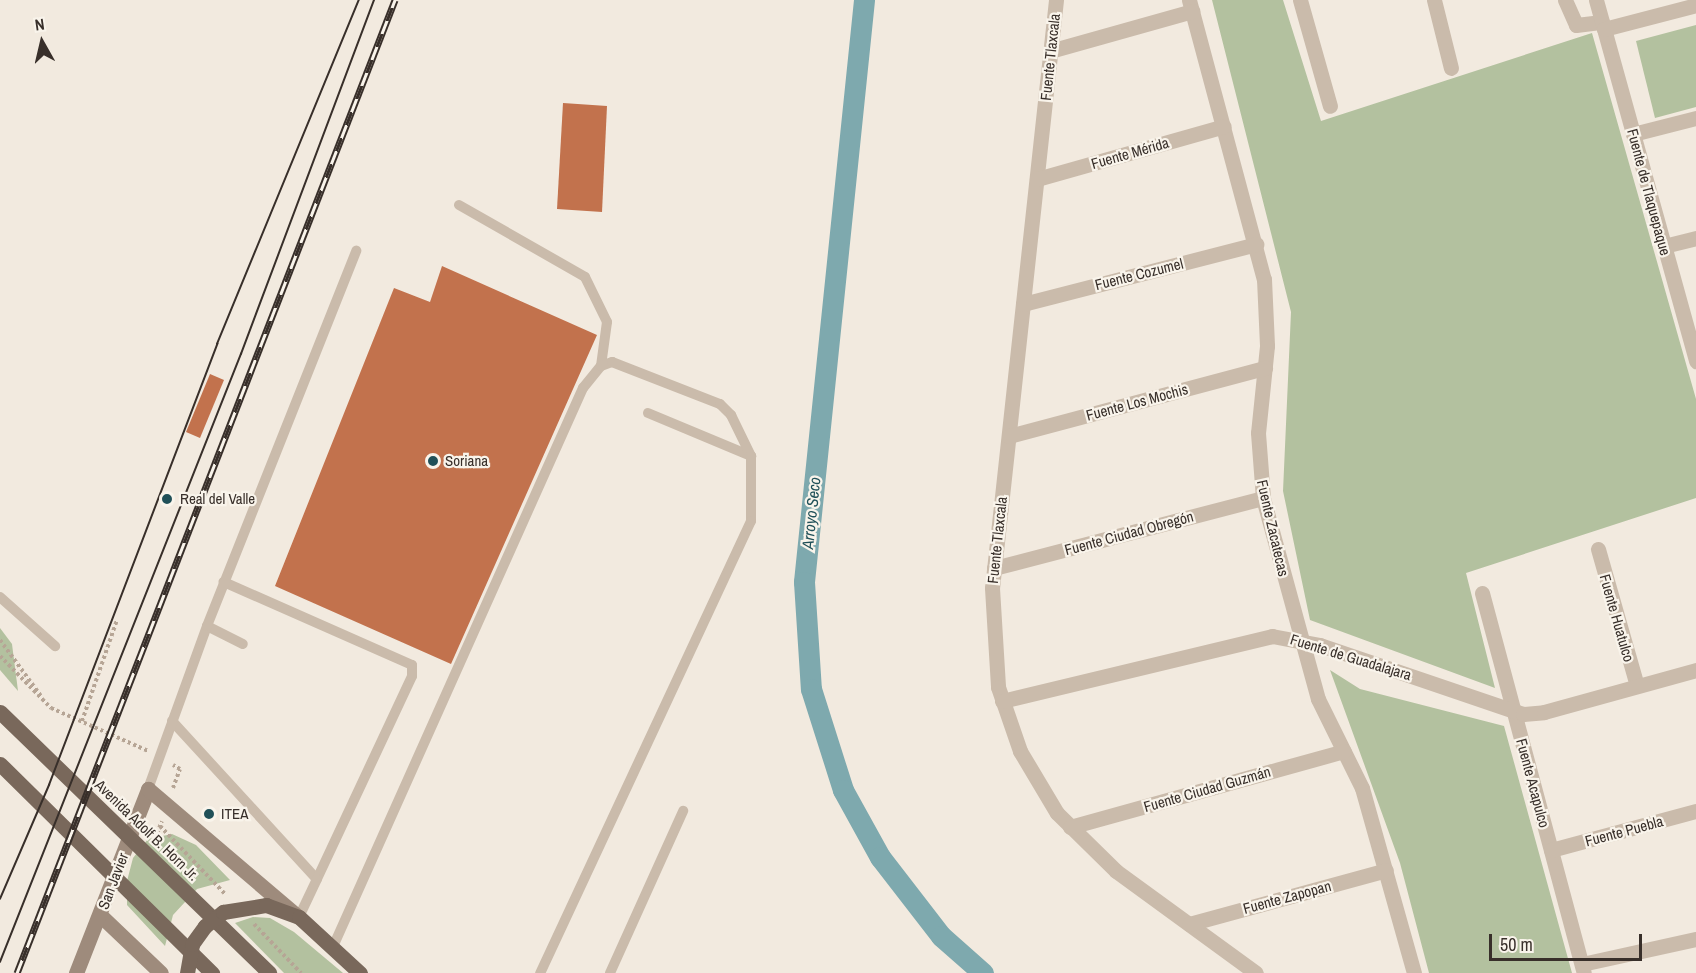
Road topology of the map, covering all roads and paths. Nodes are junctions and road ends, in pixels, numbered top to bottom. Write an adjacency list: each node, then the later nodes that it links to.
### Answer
1 (1056, 0): 9 (street, Fuente Tlaxcala)
2 (1300, 0): 11 (street)
3 (1434, 0): 10 (street)
4 (1565, 0): 8 (street)
5 (1596, 0): 8 (street, Fuente de Tlaquepaque)
6 (1696, 4): 8 (street)
7 (1191, 6): 9 (street); 13 (street, Fuente Zacatecas)
8 (1603, 26): 14 (street, Fuente de Tlaquepaque)
9 (1050, 51): 15 (street, Fuente Tlaxcala)
10 (1451, 68)
11 (1330, 106)
12 (1696, 118): 14 (street)
13 (1224, 126): 15 (street, Fuente Mérida); 18 (street, Fuente Zacatecas)
14 (1633, 134): 19 (street, Fuente de Tlaquepaque)
15 (1036, 179): 21 (street, Fuente Tlaxcala)
16 (459, 205): 23 (lane)
17 (1696, 238): 19 (street)
18 (1256, 244): 21 (street, Fuente Cozumel); 24 (street, Fuente Zacatecas)
19 (1664, 246): 22 (street, Fuente de Tlaquepaque)
20 (357, 251): 31 (lane)
21 (1023, 304): 26 (street, Fuente Tlaxcala)
22 (1696, 359)
23 (601, 366): 27 (lane); 61 (lane)
24 (1265, 368): 26 (street, Fuente Los Mochis); 28 (street, Fuente Zacatecas)
25 (648, 413): 27 (lane)
26 (1009, 436): 30 (street, Fuente Tlaxcala)
27 (751, 456): 69 (lane)
28 (1263, 498): 30 (street, Fuente Ciudad Obregón); 36 (street, Fuente Zacatecas)
29 (1598, 549): 42 (street, Fuente Huatulco)
30 (994, 568): 43 (street, Fuente Tlaxcala)
31 (225, 582): 35 (lane); 56 (lane)
32 (1482, 593): 45 (street, Fuente Acapulco)
33 (0, 597): 39 (lane)
34 (117, 620): 46 (path)
35 (207, 626): 38 (lane); 47 (lane)
36 (1300, 639): 43 (street, Fuente de Guadalajara); 45 (street, Fuente de Guadalajara); 48 (street, Fuente Zacatecas)
37 (0, 640): 40 (path)
38 (243, 644)
39 (55, 646)
40 (0, 656)
41 (1696, 670): 42 (street, Fuente de Guadalajara)
42 (1637, 686): 45 (street, Fuente de Guadalajara)
43 (1002, 701): 53 (street, Fuente Tlaxcala)
44 (0, 711): 67 (main road, Avenida Adolf B. Horn Jr.)
45 (1514, 711): 54 (street, Fuente Acapulco)
46 (82, 722)
47 (172, 722): 50 (lane); 56 (lane)
48 (1344, 751): 53 (street, Fuente Ciudad Guzmán); 55 (street, Fuente Zacatecas)
49 (0, 764): 66 (main road)
50 (148, 789): 57 (street, San Javier); 58 (street)
51 (683, 811): 70 (lane)
52 (1696, 811): 54 (street, Fuente Puebla)
53 (1070, 827): 59 (street, Fuente Tlaxcala)
54 (1551, 850): 62 (street, Fuente Acapulco)
55 (1386, 870): 59 (street, Fuente Zapopan); 72 (street, Fuente Zacatecas)
56 (317, 879): 58 (lane)
57 (100, 915): 63 (street, San Javier); 64 (street)
58 (298, 918): 61 (main road); 65 (main road)
59 (1189, 924): 71 (street, Fuente Tlaxcala)
60 (1696, 939): 62 (street)
61 (332, 949): 68 (main road)
62 (1583, 969)
63 (76, 973)
64 (161, 973)
65 (187, 973)
66 (212, 973)
67 (269, 973)
68 (360, 973)
69 (540, 973)
70 (610, 973)
71 (1256, 973)
72 (1414, 973)

